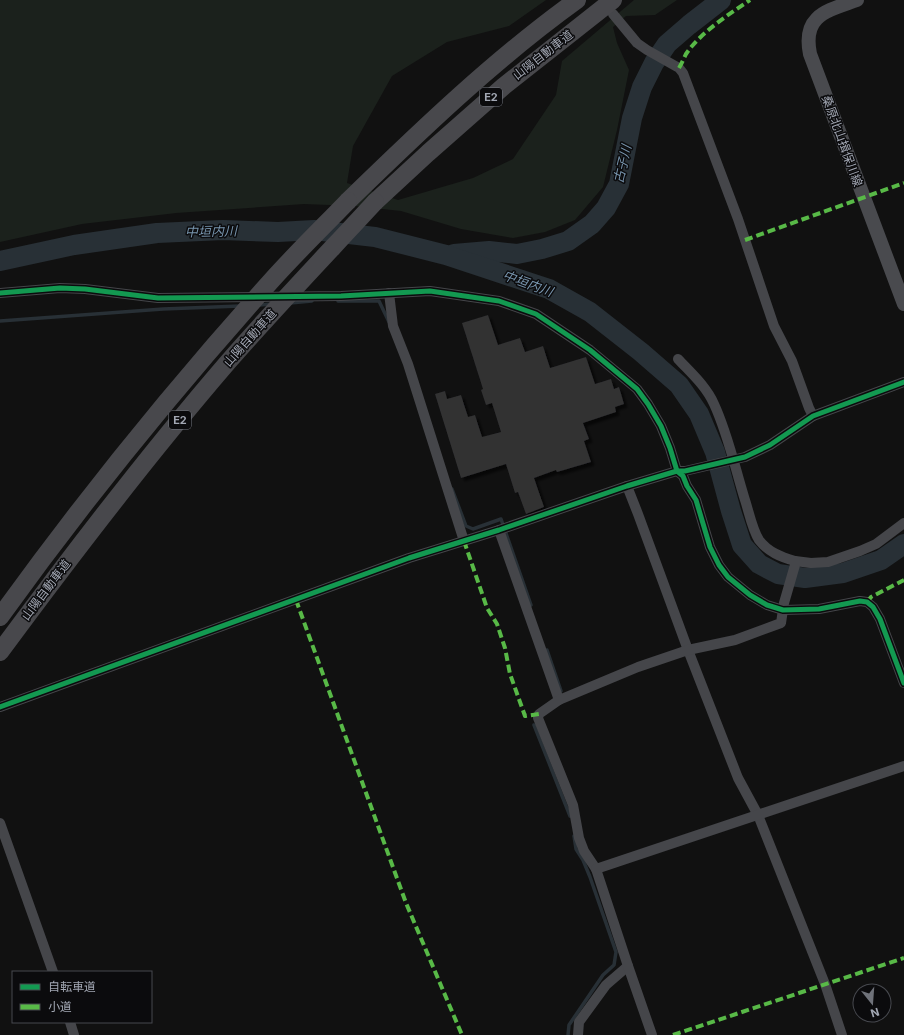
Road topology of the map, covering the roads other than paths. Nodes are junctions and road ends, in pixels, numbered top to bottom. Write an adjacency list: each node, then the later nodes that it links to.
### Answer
1 (577, 0): 18 (highway, 山陽自動車道 / E2, bridge)
2 (856, 0): 6 (main road, 桑原北山揖保川線)
3 (613, 7): 9 (street); 20 (highway, 山陽自動車道 / E2, bridge)
4 (0, 293): 5 (street)
5 (389, 293): 11 (street); 15 (street)
6 (904, 304)
7 (678, 359): 10 (street)
8 (904, 382): 9 (street)
9 (813, 416): 10 (street)
10 (731, 460): 11 (street); 16 (street)
11 (681, 471): 12 (street); 17 (street)
12 (627, 486): 14 (street); 19 (street)
13 (904, 523): 16 (street)
14 (499, 530): 15 (street); 22 (street)
15 (464, 541): 23 (street)
16 (795, 563): 17 (street)
17 (784, 607): 19 (street); 21 (street)
18 (0, 617)
19 (688, 650): 22 (street); 25 (street)
20 (0, 652)
21 (904, 683)
22 (559, 700): 27 (street)
23 (0, 707)
24 (904, 766): 25 (street)
25 (758, 816): 27 (street); 34 (street)
26 (0, 823): 29 (street)
27 (596, 869): 28 (street)
28 (628, 966): 32 (street); 33 (street)
29 (53, 971)
30 (70, 1023): 31 (street)
31 (74, 1035)
32 (578, 1035)
33 (652, 1035)
34 (842, 1035)

